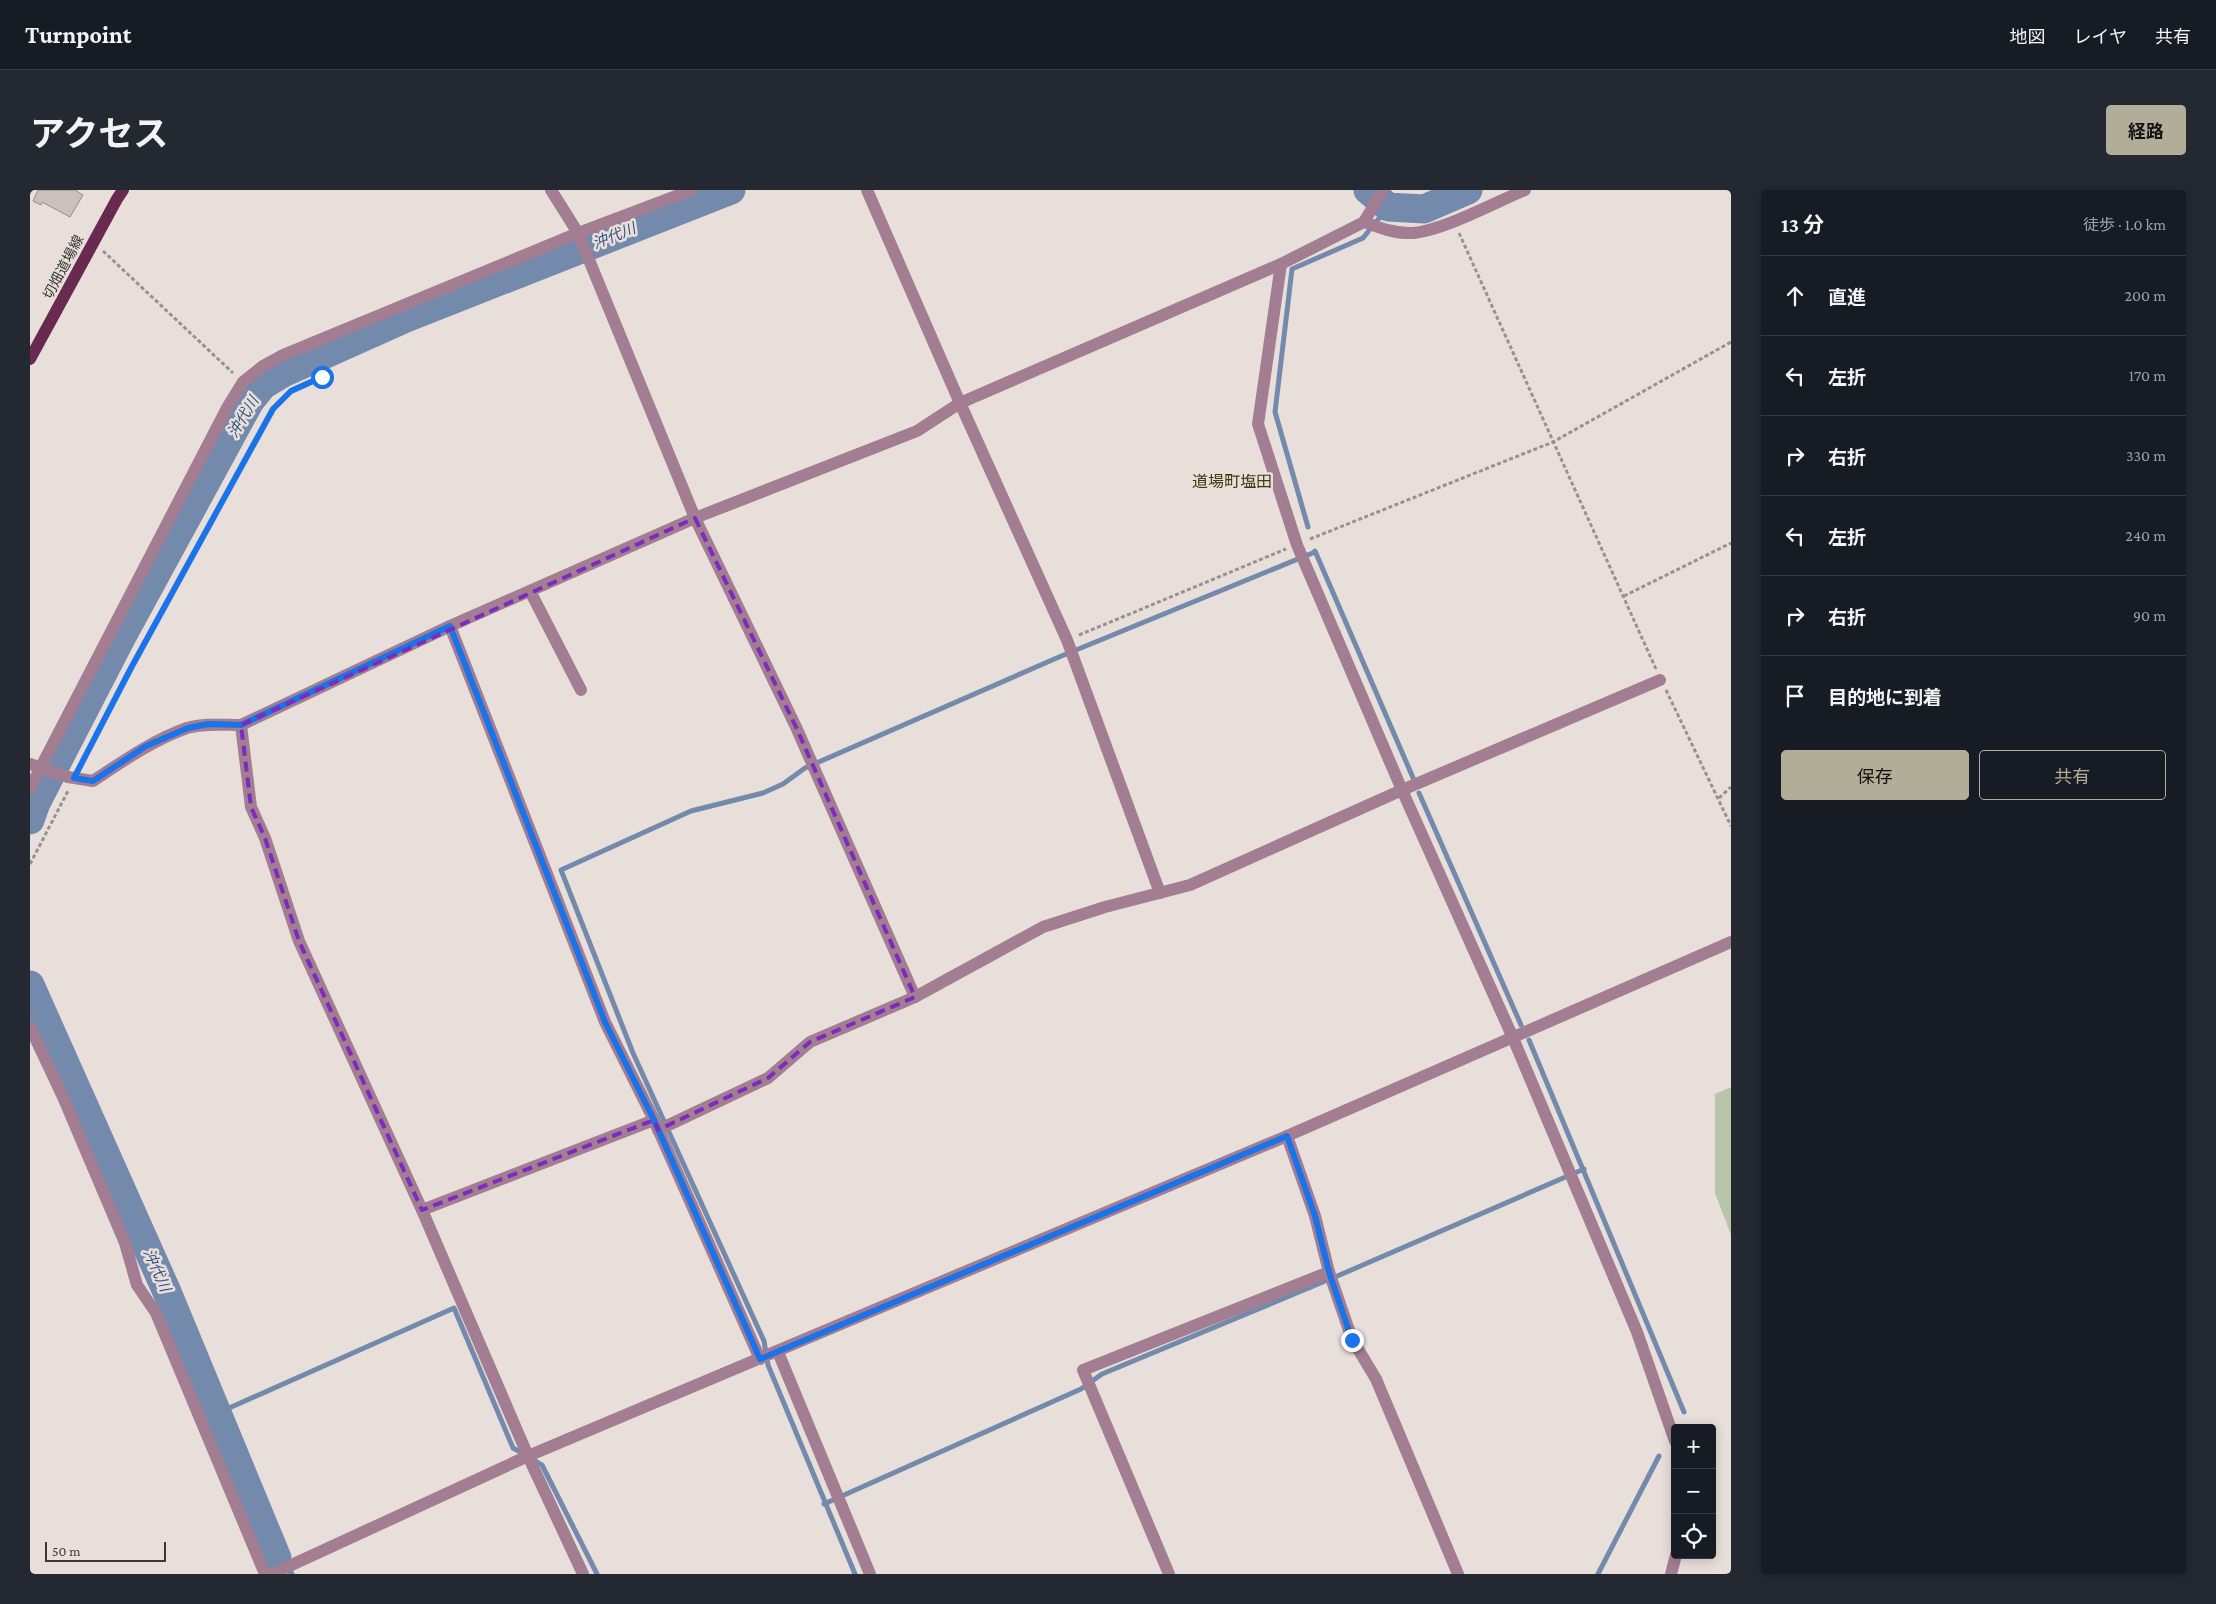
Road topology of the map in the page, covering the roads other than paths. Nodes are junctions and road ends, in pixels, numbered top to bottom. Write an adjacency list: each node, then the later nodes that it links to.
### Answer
1 (123, 190): 10 (main road, 切畑道場線)
2 (551, 190): 8 (street)
3 (692, 190): 8 (street)
4 (867, 190): 11 (street)
5 (1384, 190): 7 (street)
6 (1525, 190): 7 (street)
7 (1364, 222): 9 (street)
8 (578, 233): 12 (street); 18 (street)
9 (1280, 264): 11 (street); 20 (street)
10 (30, 359)
11 (960, 403): 12 (street); 21 (street)
12 (695, 518): 13 (street); 23 (street)
13 (530, 591): 14 (street); 16 (street)
14 (450, 626): 17 (street); 26 (street)
15 (1660, 680): 20 (street)
16 (581, 690)
17 (241, 725): 18 (street); 28 (street)
18 (39, 767): 19 (street)
19 (30, 788)
20 (1402, 790): 21 (street); 25 (street)
21 (1160, 893): 23 (street)
22 (1731, 942): 25 (street)
23 (915, 997): 26 (street)
24 (30, 1027): 36 (street)
25 (1513, 1038): 27 (street); 32 (street)
26 (656, 1125): 28 (street); 31 (street)
27 (1287, 1136): 29 (street); 30 (street)
28 (422, 1210): 33 (street)
29 (1329, 1272): 40 (street); 41 (street)
30 (778, 1352): 31 (street); 39 (street)
31 (760, 1359): 33 (street)
32 (1671, 1430)
33 (528, 1456): 35 (street); 38 (street)
34 (1675, 1559): 42 (street)
35 (297, 1568): 37 (street)
36 (265, 1574)
37 (273, 1574)
38 (583, 1574)
39 (870, 1574)
40 (1169, 1574)
41 (1458, 1574)
42 (1671, 1574)

